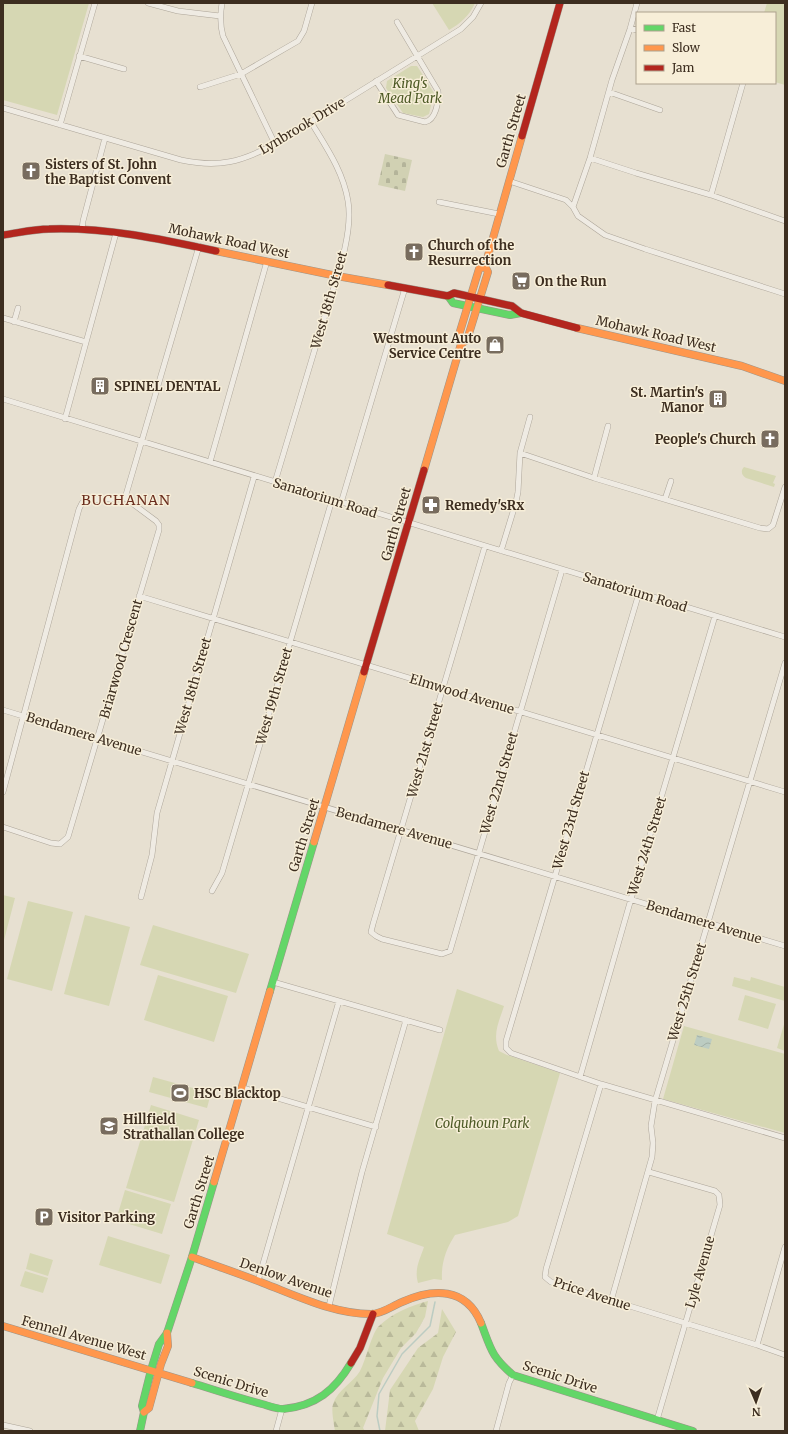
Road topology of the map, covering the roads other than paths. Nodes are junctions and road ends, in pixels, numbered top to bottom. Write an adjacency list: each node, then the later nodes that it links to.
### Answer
1 (95, 3): 12 (street)
2 (148, 3): 8 (street)
3 (222, 3): 8 (street)
4 (312, 3): 15 (street)
5 (481, 3): 13 (street, Lynbrook Drive)
6 (560, 3): 27 (main road, Garth Street)
7 (637, 3): 10 (street)
8 (220, 16): 15 (street)
9 (397, 22): 13 (street)
10 (630, 28): 11 (street); 19 (street)
11 (636, 30)
12 (79, 56): 14 (street); 23 (street)
13 (418, 56): 16 (street, Lynbrook Drive); 16 (street)
14 (124, 69)
15 (240, 74): 18 (street); 25 (street)
16 (376, 81): 22 (street, Lynbrook Drive)
17 (743, 84): 28 (street)
18 (200, 87)
19 (608, 92): 21 (street); 26 (street)
20 (3, 108): 23 (street, Lynbrook Drive)
21 (660, 110)
22 (311, 122): 25 (street, Lynbrook Drive); 39 (street, West 18th Street)
23 (60, 125): 24 (street, Lynbrook Drive)
24 (105, 138): 25 (street, Lynbrook Drive); 33 (street)
25 (275, 144)
26 (590, 158): 28 (street); 30 (street)
27 (509, 181): 30 (street); 31 (main road, Garth Street)
28 (711, 195): 32 (street)
29 (439, 202): 31 (street)
30 (573, 207): 41 (street)
31 (499, 214): 38 (main road, Garth Street)
32 (785, 221)
33 (82, 229): 34 (main road, Mohawk Road West); 35 (main road, Mohawk Road West)
34 (116, 233): 36 (main road, Mohawk Road West); 51 (street)
35 (3, 235)
36 (199, 246): 37 (main road, Mohawk Road West); 58 (street)
37 (268, 261): 39 (main road, Mohawk Road West); 60 (street)
38 (485, 266): 43 (main road, Garth Street); 44 (main road, Garth Street)
39 (337, 276): 40 (main road, Mohawk Road West); 64 (street, West 18th Street)
40 (405, 288): 42 (main road, Mohawk Road West); 69 (street)
41 (785, 294)
42 (448, 296): 43 (main road, Mohawk Road West); 45 (main road, Mohawk Road West)
43 (471, 296): 44 (main road, Mohawk Road West); 45 (main road, Garth Street)
44 (480, 299): 47 (main road, Garth Street); 48 (main road, Mohawk Road West)
45 (468, 306): 47 (main road, Mohawk Road West); 52 (main road, Garth Street)
46 (18, 308): 50 (street)
47 (477, 308): 48 (main road, Mohawk Road West); 52 (main road, Garth Street)
48 (521, 313): 53 (main road, Mohawk Road West)
49 (3, 318): 50 (street)
50 (14, 322): 51 (street)
51 (86, 342): 56 (street)
52 (461, 344): 70 (main road, Garth Street)
53 (785, 381)
54 (3, 399): 56 (street, Sanatorium Road)
55 (530, 417): 59 (street)
56 (65, 419): 58 (street, Sanatorium Road)
57 (608, 426): 62 (street)
58 (142, 442): 60 (street, Sanatorium Road); 66 (street)
59 (520, 453): 62 (street); 72 (street)
60 (210, 462): 61 (street, Sanatorium Road)
61 (254, 477): 64 (street, Sanatorium Road); 77 (street, West 18th Street)
62 (594, 478): 67 (street)
63 (671, 481): 67 (street)
64 (275, 482): 68 (street, Sanatorium Road)
65 (785, 487): 67 (street)
66 (125, 498): 75 (street, Briarwood Crescent); 85 (street)
67 (665, 498)
68 (332, 500): 69 (street, Sanatorium Road); 79 (street, West 19th Street)
69 (341, 503): 70 (street, Sanatorium Road)
70 (408, 523): 71 (street, Sanatorium Road); 81 (main road, Garth Street)
71 (486, 546): 72 (street, Sanatorium Road); 82 (street, West 21st Street)
72 (501, 551): 73 (street, Sanatorium Road)
73 (562, 570): 74 (street, Sanatorium Road); 84 (street, West 22nd Street)
74 (639, 593): 76 (street, Sanatorium Road); 86 (street, West 23rd Street)
75 (139, 596): 77 (street, Elmwood Avenue); 87 (street, Briarwood Crescent)
76 (715, 616): 78 (street, Sanatorium Road); 88 (street, West 24th Street)
77 (213, 619): 79 (street, Elmwood Avenue); 89 (street, West 18th Street)
78 (785, 637)
79 (290, 642): 81 (street, Elmwood Avenue); 91 (street, West 19th Street)
80 (785, 663): 90 (street, West 25th Street)
81 (367, 666): 82 (street, Elmwood Avenue); 94 (main road, Garth Street)
82 (443, 689): 84 (street, Elmwood Avenue); 96 (street, West 21st Street)
83 (3, 710): 85 (street, Bendamere Avenue)
84 (520, 712): 86 (street, Elmwood Avenue); 97 (street, West 22nd Street)
85 (23, 716): 87 (street, Bendamere Avenue); 92 (street)
86 (596, 734): 88 (street, Elmwood Avenue); 98 (street, West 23rd Street)
87 (98, 739): 89 (street, Bendamere Avenue); 95 (street, Briarwood Crescent)
88 (674, 757): 90 (street, Elmwood Avenue); 101 (street, West 24th Street)
89 (172, 761): 91 (street, Bendamere Avenue); 100 (street, West 18th Street)
90 (750, 782): 93 (street, Elmwood Avenue); 102 (street, West 25th Street)
91 (248, 784): 94 (street, Bendamere Avenue); 99 (street, West 19th Street)
92 (3, 792)
93 (785, 792)
94 (325, 808): 96 (street, Bendamere Avenue); 105 (main road, Garth Street)
95 (3, 827)
96 (401, 830): 97 (street, Bendamere Avenue); 104 (street, West 21st Street)
97 (478, 853): 98 (street, Bendamere Avenue); 104 (street, West 22nd Street)
98 (554, 876): 101 (street, Bendamere Avenue); 109 (street, West 23rd Street)
99 (212, 891)
100 (141, 897)
101 (631, 899): 102 (street, Bendamere Avenue); 109 (street, West 24th Street)
102 (708, 923): 103 (street, Bendamere Avenue); 112 (street, West 25th Street)
103 (785, 945)
104 (450, 951)
105 (273, 982): 106 (street); 111 (main road, Garth Street)
106 (339, 1001): 107 (street); 113 (street)
107 (406, 1020): 108 (street); 114 (street)
108 (440, 1030)
109 (580, 1077): 110 (street)
110 (600, 1084): 112 (street); 120 (street, Price Avenue)
111 (243, 1088): 113 (street); 118 (main road, Garth Street)
112 (655, 1101): 115 (street); 116 (street, West 25th Street)
113 (308, 1107): 114 (street); 119 (street)
114 (376, 1127): 121 (street)
115 (785, 1138)
116 (649, 1172): 120 (street, West 25th Street); 123 (street, Lyle Avenue)
117 (785, 1247): 126 (street)
118 (192, 1257): 119 (main road, Denlow Avenue); 125 (main road, Garth Street)
119 (258, 1281): 121 (main road, Denlow Avenue)
120 (611, 1301): 123 (street, Price Avenue)
121 (329, 1306): 122 (main road, Denlow Avenue)
122 (373, 1314): 130 (main road, Scenic Drive); 131 (main road, Scenic Drive)
123 (685, 1324): 126 (street, Price Avenue); 133 (street, Lyle Avenue)
124 (3, 1326): 128 (main road, Fennell Avenue West)
125 (167, 1332): 128 (main road, Garth Street); 129 (main road, Garth Street)
126 (757, 1345): 127 (street, Price Avenue)
127 (785, 1355)
128 (151, 1370): 129 (main road, Fennell Avenue West); 132 (main road, Garth Street)
129 (159, 1372): 131 (main road, Scenic Drive); 132 (main road, Garth Street)
130 (513, 1374): 133 (main road, Scenic Drive); 138 (street)
131 (282, 1409): 137 (street)
132 (144, 1412): 136 (main road, Garth Street)
133 (657, 1420): 139 (main road, Scenic Drive)
134 (3, 1425): 135 (street)
135 (30, 1431)
136 (140, 1431)
137 (276, 1431)
138 (496, 1431)
139 (693, 1431)

